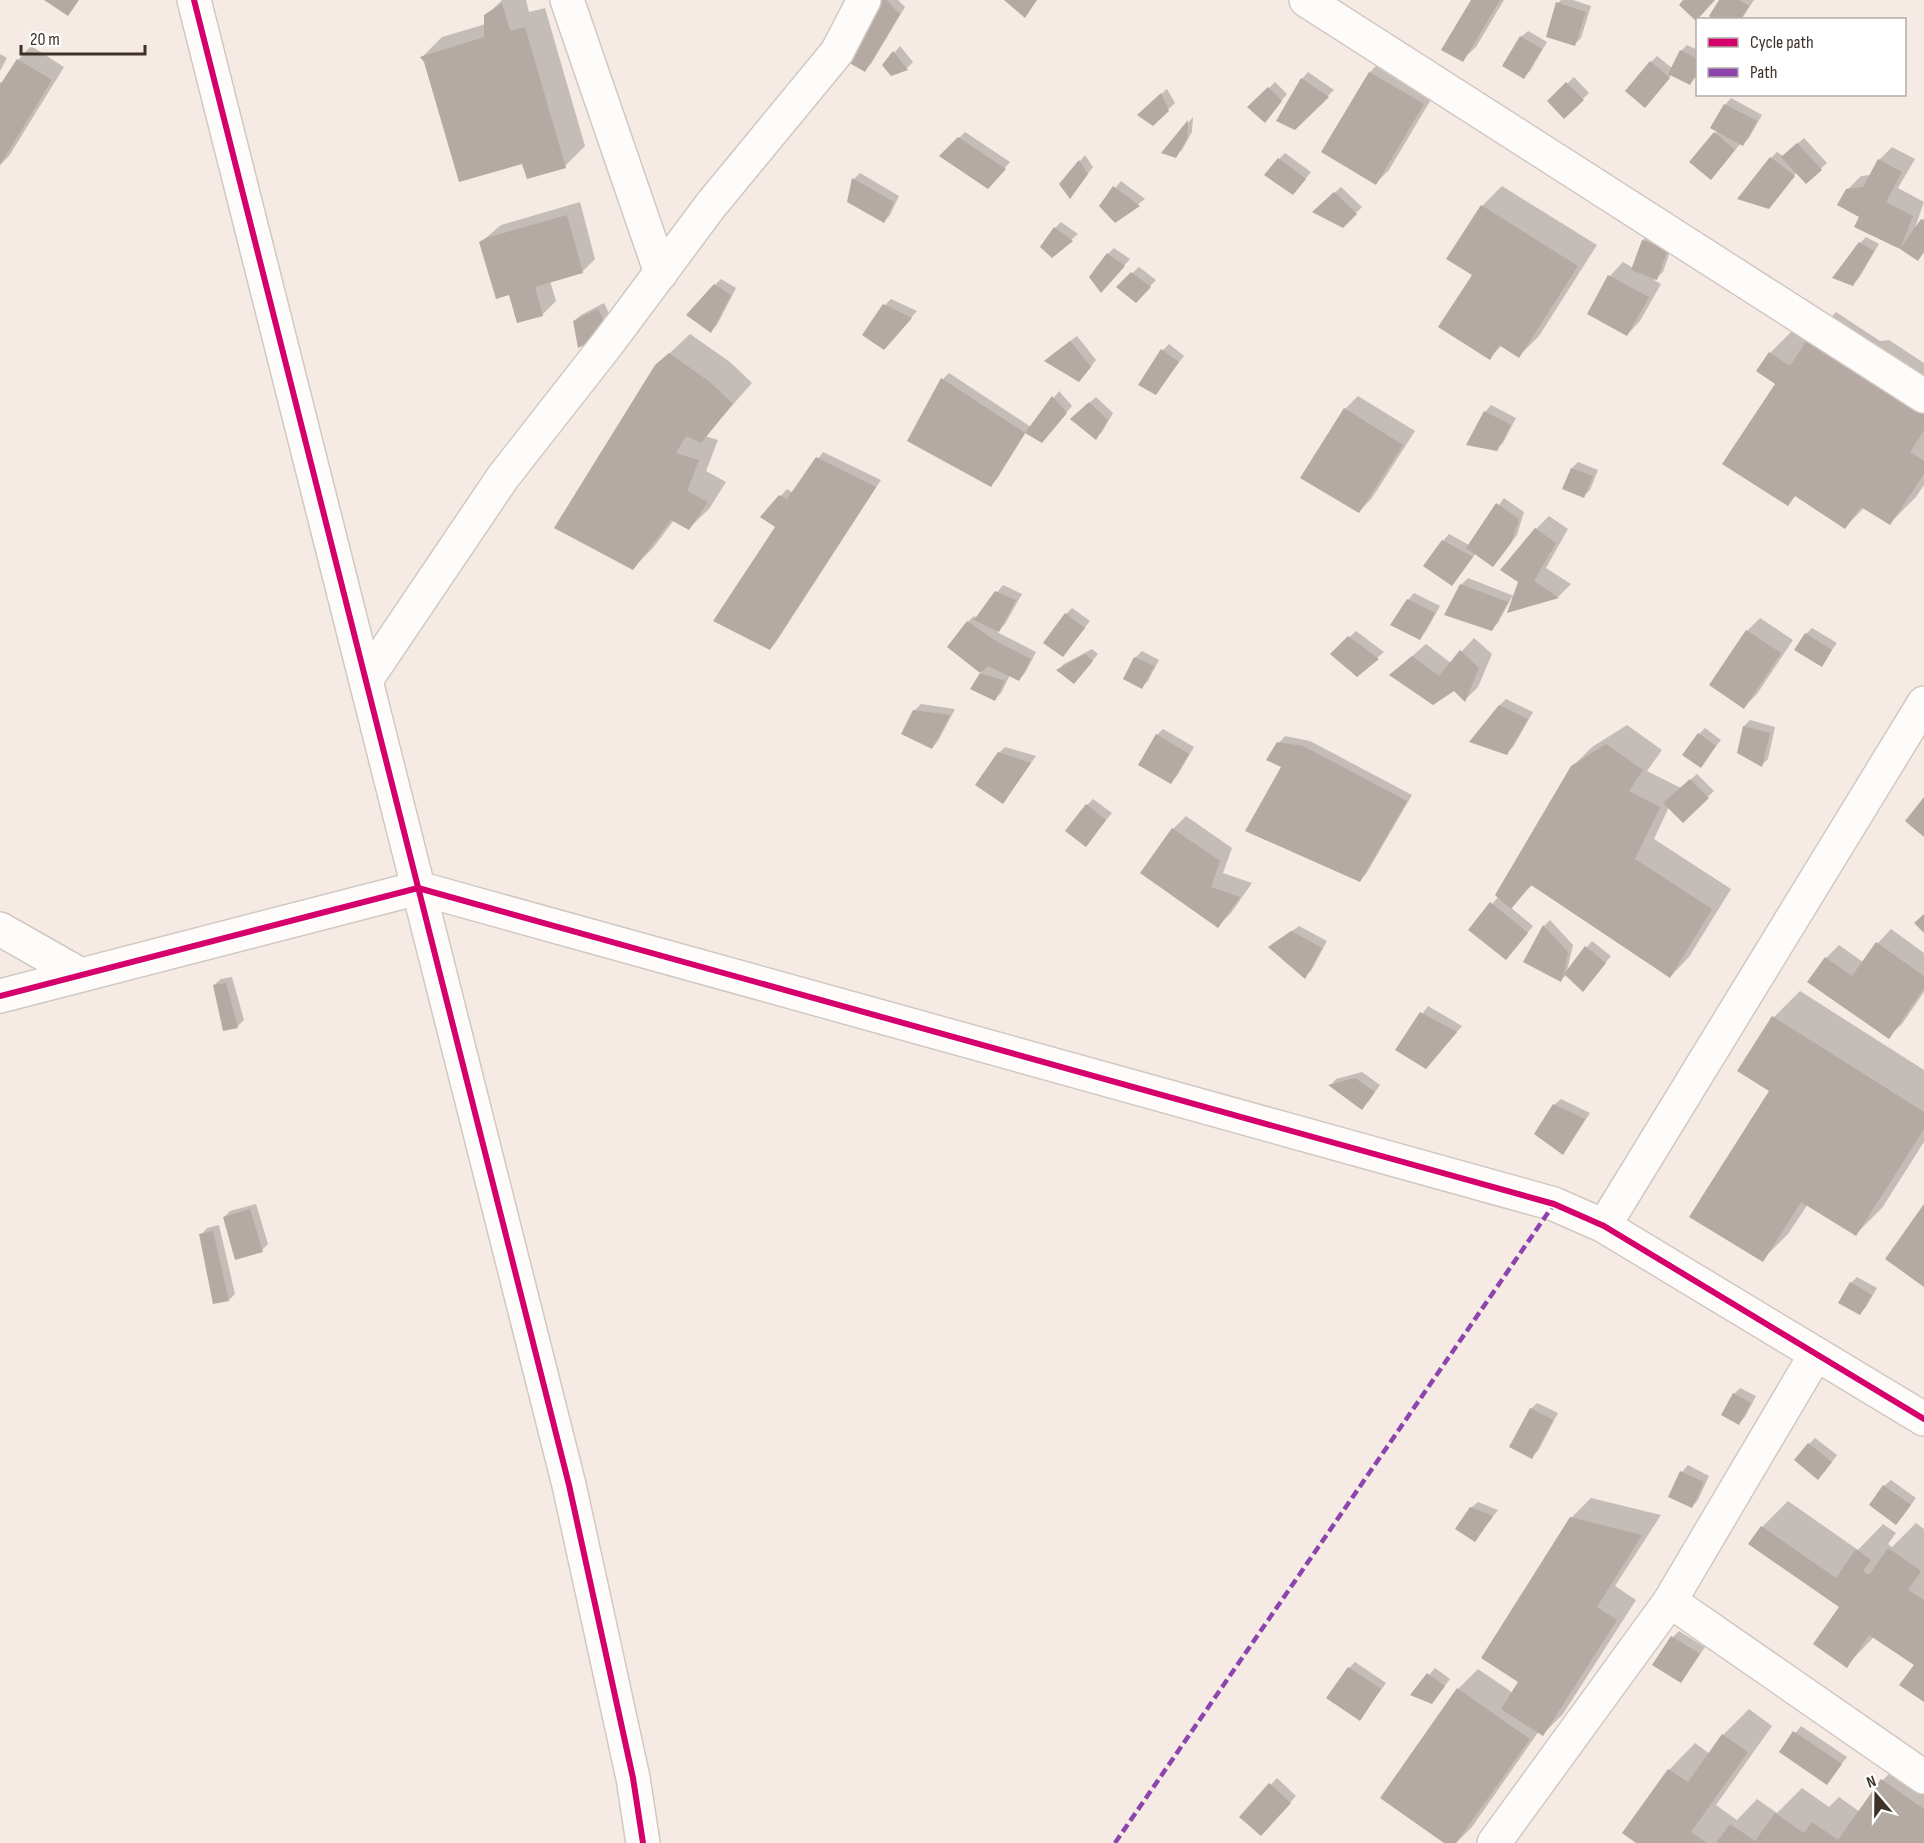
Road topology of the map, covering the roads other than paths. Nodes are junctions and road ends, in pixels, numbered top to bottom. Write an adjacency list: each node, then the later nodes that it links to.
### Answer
1 (194, 0): 7 (street)
2 (567, 0): 5 (street)
3 (864, 0): 5 (street)
4 (1306, 0): 6 (street)
5 (661, 273): 7 (street)
6 (1924, 396)
7 (366, 680): 9 (street)
8 (1924, 703): 13 (street)
9 (418, 888): 11 (street); 13 (street); 18 (street)
10 (0, 929): 11 (street)
11 (79, 975): 12 (street)
12 (0, 996)
13 (1604, 1226): 14 (street)
14 (1816, 1354): 15 (street); 16 (street)
15 (1924, 1419)
16 (1670, 1601): 17 (street); 19 (street)
17 (1924, 1777)
18 (643, 1843)
19 (1494, 1843)

